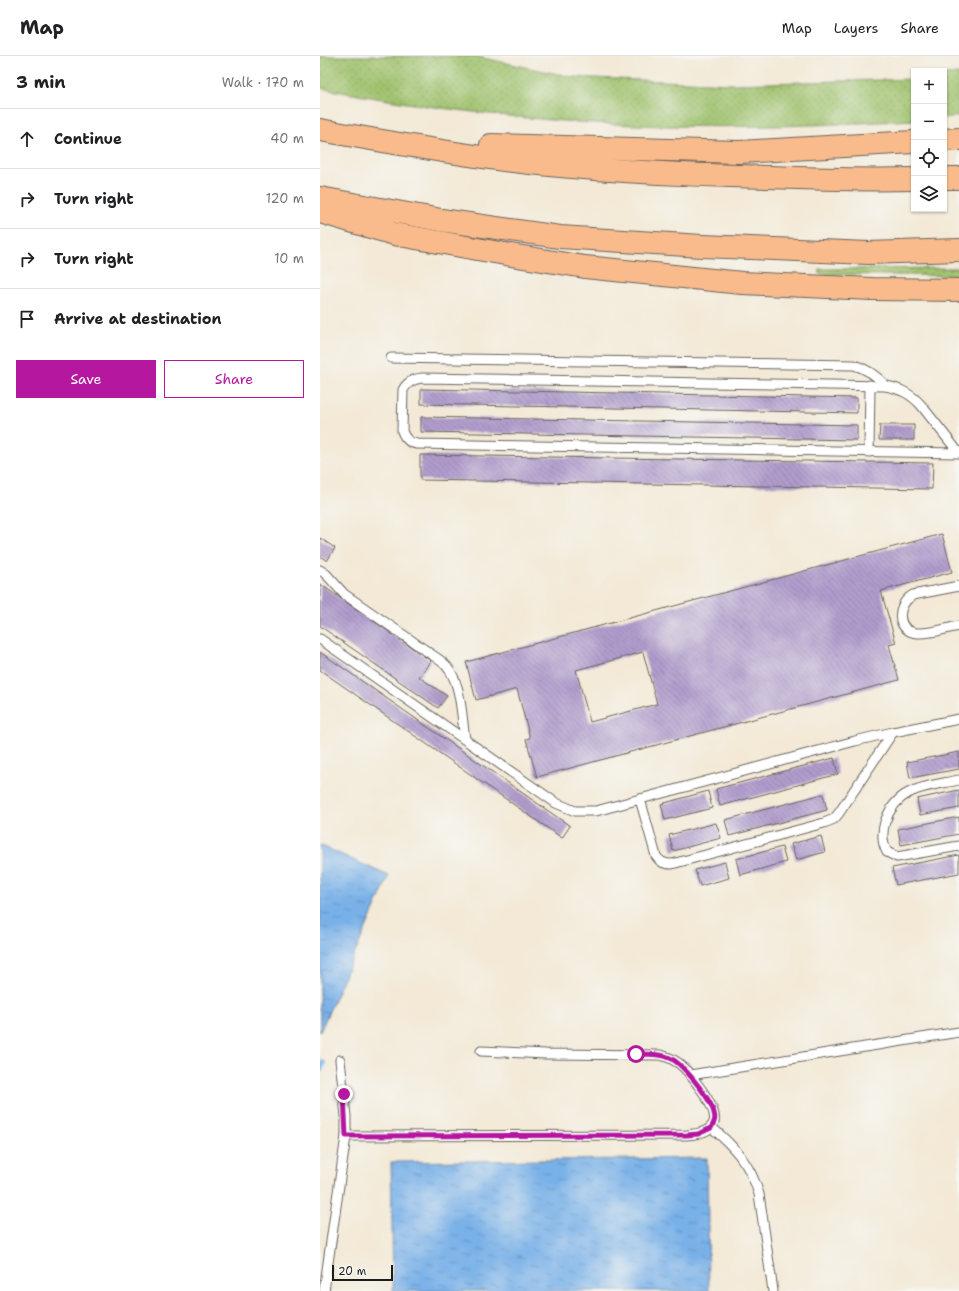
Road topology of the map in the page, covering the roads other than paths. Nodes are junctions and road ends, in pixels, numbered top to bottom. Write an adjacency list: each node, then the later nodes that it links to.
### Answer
1 (320, 130): 4 (highway)
2 (959, 139): 3 (highway)
3 (947, 140)
4 (386, 142): 5 (highway); 8 (highway)
5 (911, 142)
6 (947, 178): 7 (highway)
7 (959, 178)
8 (911, 179)
9 (320, 198): 11 (highway)
10 (320, 212): 12 (highway)
11 (959, 250)
12 (959, 290)
13 (391, 358): 15 (lane)
14 (870, 385): 15 (lane); 16 (lane); 16 (lane)
15 (886, 386): 17 (lane)
16 (869, 452): 17 (lane)
17 (959, 453)
18 (320, 570): 24 (lane)
19 (959, 586): 20 (lane)
20 (959, 626)
21 (320, 639): 24 (lane)
22 (959, 719): 23 (lane)
23 (893, 732): 26 (lane); 26 (lane)
24 (465, 739): 26 (lane)
25 (959, 780): 27 (lane)
26 (640, 799)
27 (959, 846)
28 (959, 1032): 31 (lane)
29 (481, 1051): 31 (lane)
30 (340, 1060): 33 (lane)
31 (690, 1075): 32 (lane)
32 (711, 1128): 33 (lane); 35 (lane)
33 (346, 1136): 34 (lane)
34 (324, 1291)
35 (773, 1291)

